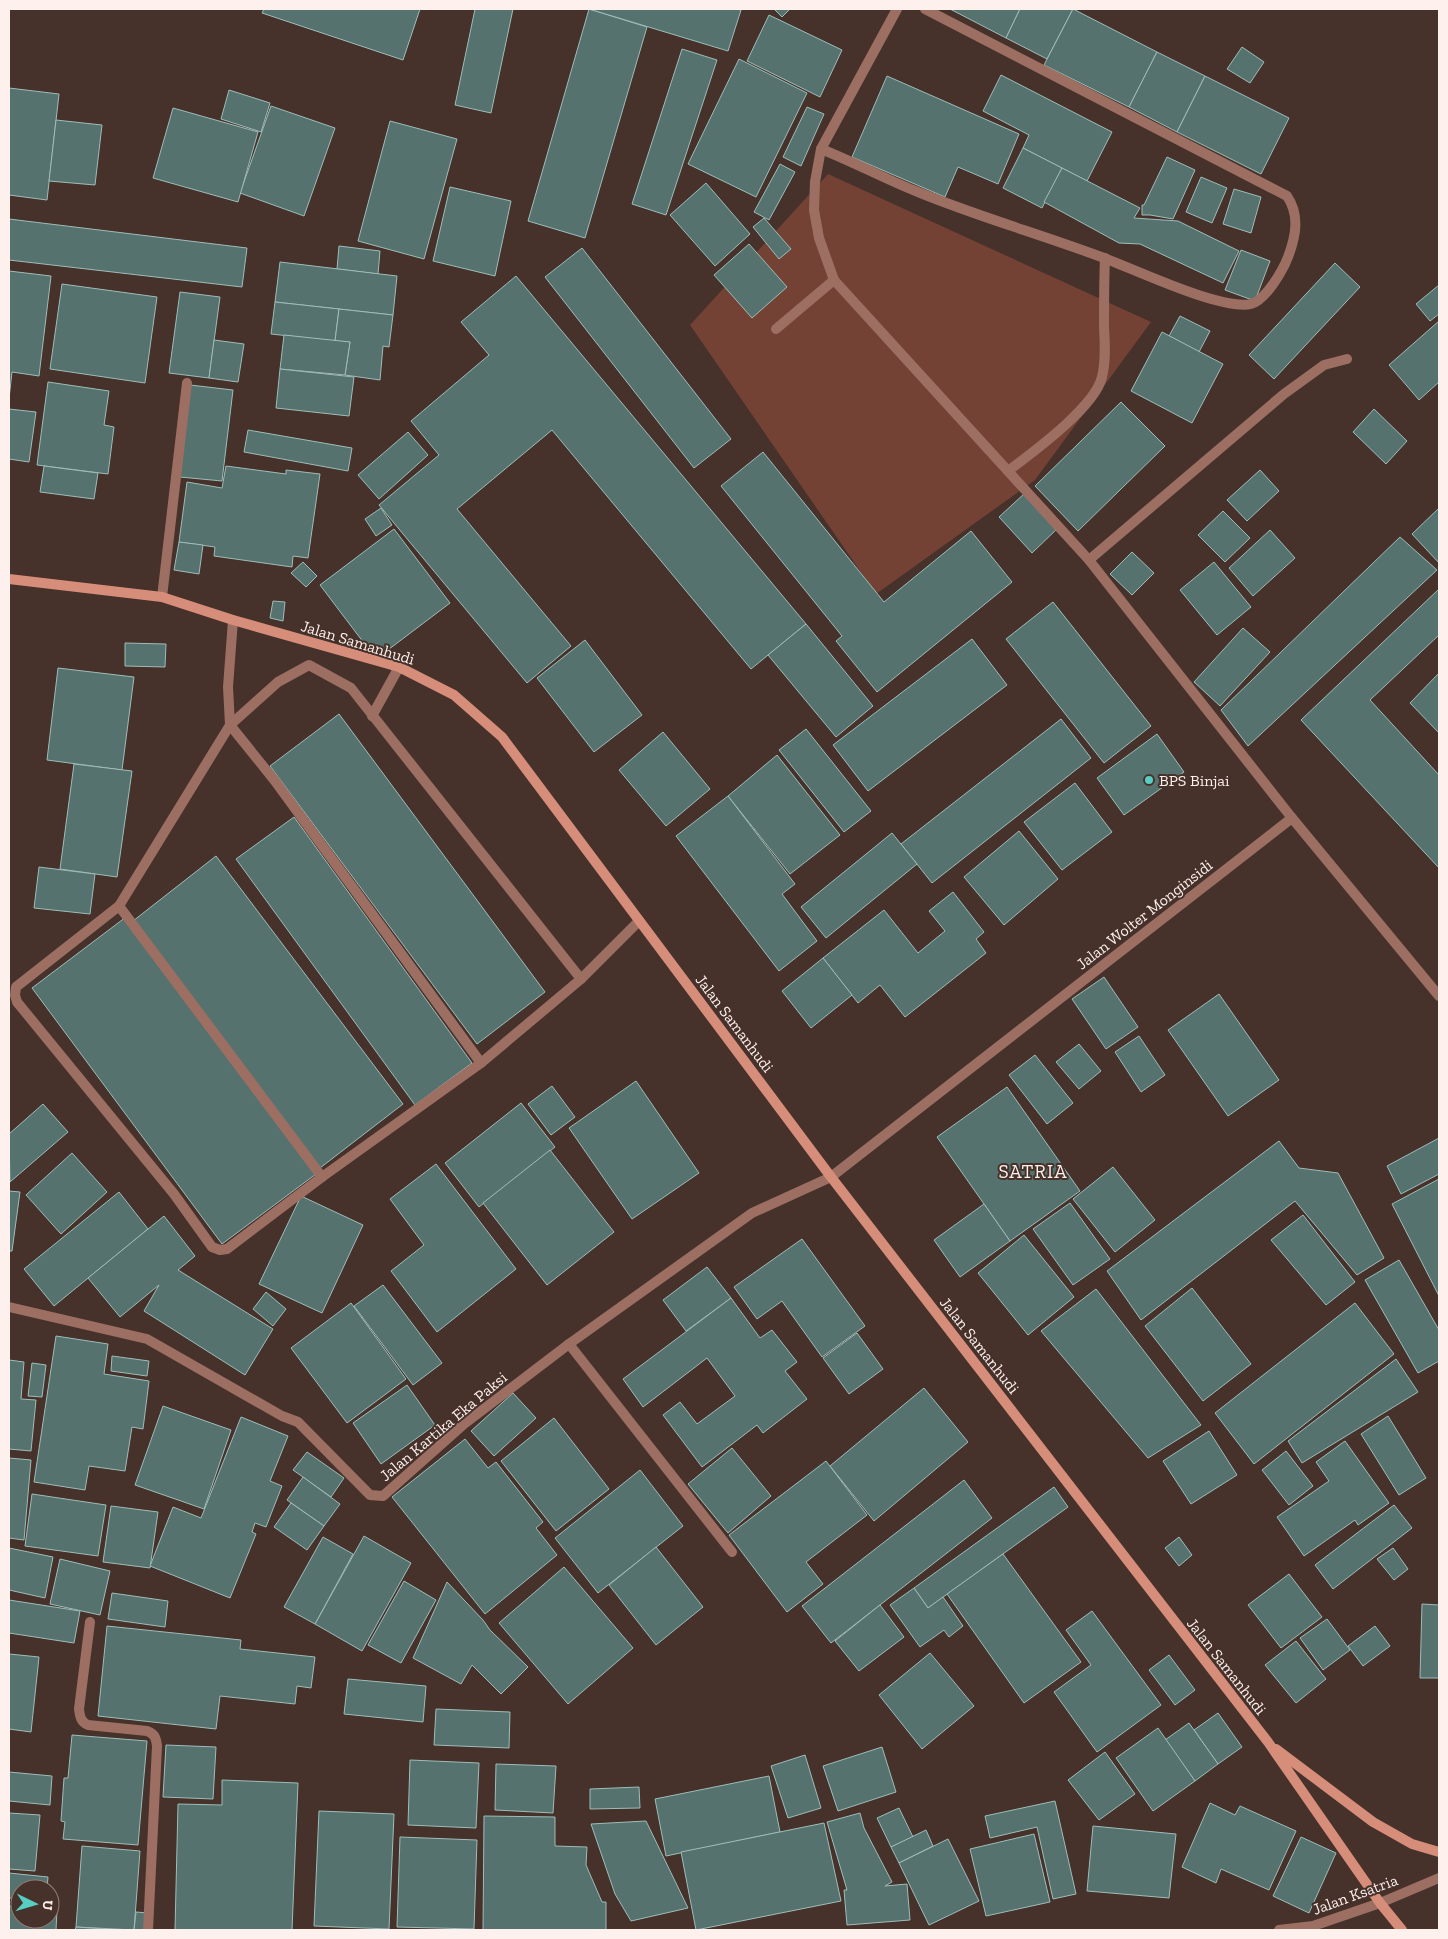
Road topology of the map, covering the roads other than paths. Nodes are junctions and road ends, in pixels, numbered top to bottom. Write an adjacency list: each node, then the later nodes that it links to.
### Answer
1 (898, 9): 3 (street)
2 (925, 9): 4 (street)
3 (821, 149): 4 (street); 5 (street)
4 (1104, 258): 9 (street)
5 (834, 280): 6 (street); 9 (street)
6 (776, 329)
7 (1347, 359): 10 (street)
8 (187, 383): 12 (street)
9 (1008, 471): 10 (street)
10 (1089, 560): 17 (street)
11 (9, 579): 12 (street, Jalan Samanhudi)
12 (162, 597): 13 (street, Jalan Samanhudi)
13 (232, 620): 14 (street, Jalan Samanhudi); 16 (street)
14 (399, 667): 15 (street); 19 (street, Jalan Samanhudi)
15 (372, 716): 16 (street); 20 (street)
16 (230, 725): 18 (street); 22 (street)
17 (1292, 818): 21 (street); 24 (street, Jalan Wolter Monginsidi)
18 (119, 906): 23 (street); 23 (street)
19 (639, 921): 20 (street); 24 (street, Jalan Samanhudi)
20 (580, 979): 22 (street)
21 (1439, 996)
22 (481, 1063): 23 (street)
23 (322, 1177)
24 (831, 1177): 26 (street, Jalan Kartika Eka Paksi); 29 (street, Jalan Samanhudi)
25 (9, 1307): 26 (street, Jalan Kartika Eka Paksi)
26 (569, 1344): 27 (street)
27 (732, 1552)
28 (90, 1622): 33 (street)
29 (1268, 1742): 30 (street, Jalan Samanhudi); 32 (street, Jalan Samanhudi)
30 (1439, 1852)
31 (1439, 1878): 32 (street, Jalan Ksatria)
32 (1380, 1903): 34 (street, Jalan Ksatria); 35 (street, Jalan Samanhudi)
33 (148, 1930)
34 (1279, 1930)
35 (1402, 1930)

